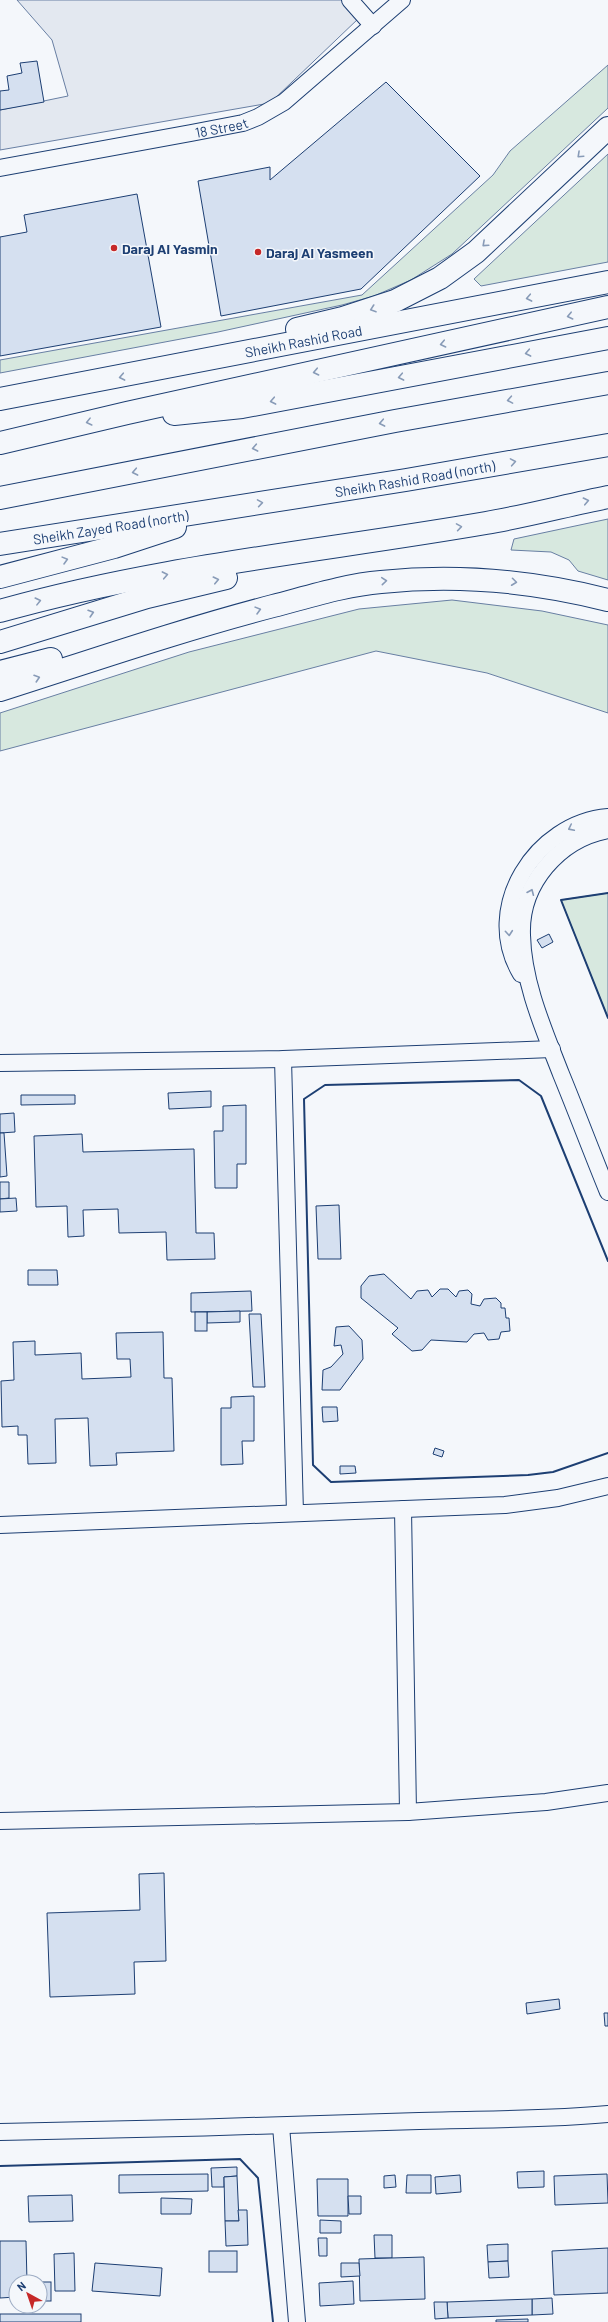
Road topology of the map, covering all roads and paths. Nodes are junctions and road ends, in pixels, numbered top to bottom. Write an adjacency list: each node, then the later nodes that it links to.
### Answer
1 (350, 0): 3 (street)
2 (402, 0): 3 (street, 18 Street)
3 (373, 26): 5 (street, 18 Street)
4 (608, 128): 9 (highway, one-way to 9)
5 (0, 168)
6 (608, 282): 9 (highway, Sheikh Rashid Road, one-way to 9)
7 (608, 307): 14 (highway, one-way to 14)
8 (608, 338): 14 (highway, one-way to 14)
9 (160, 369): 13 (highway, Sheikh Rashid Road, one-way to 13)
10 (608, 370): 12 (highway)
11 (608, 383): 12 (highway)
12 (549, 393): 18 (highway, one-way to 18)
13 (0, 400)
14 (127, 413): 15 (highway, one-way to 15)
15 (0, 443)
16 (608, 445): 19 (highway, Sheikh Rashid Road (north), one-way to 16)
17 (608, 497): 20 (highway, one-way to 17)
18 (0, 498)
19 (221, 509): 21 (highway, Sheikh Zayed Road (north)); 22 (highway, one-way to 19)
20 (437, 531): 24 (highway, one-way to 20); 26 (highway, one-way to 20)
21 (0, 544)
22 (0, 577)
23 (608, 600): 25 (highway, one-way to 23)
24 (0, 611)
25 (206, 623): 27 (highway); 28 (highway, one-way to 25)
26 (0, 642)
27 (0, 672)
28 (0, 690)
29 (608, 817): 31 (street, one-way to 31)
30 (608, 830): 31 (street, one-way to 30)
31 (529, 985): 32 (street)
32 (552, 1050): 33 (street); 35 (street)
33 (283, 1059): 34 (street); 38 (street)
34 (0, 1063)
35 (608, 1192)
36 (608, 1486): 37 (street)
37 (403, 1509): 38 (street); 41 (street)
38 (295, 1513): 39 (street)
39 (0, 1525)
40 (608, 1793): 41 (street)
41 (408, 1812): 42 (street)
42 (0, 1821)
43 (608, 2114): 44 (street)
44 (280, 2126): 45 (street); 46 (street)
45 (0, 2132)
46 (297, 2322)

